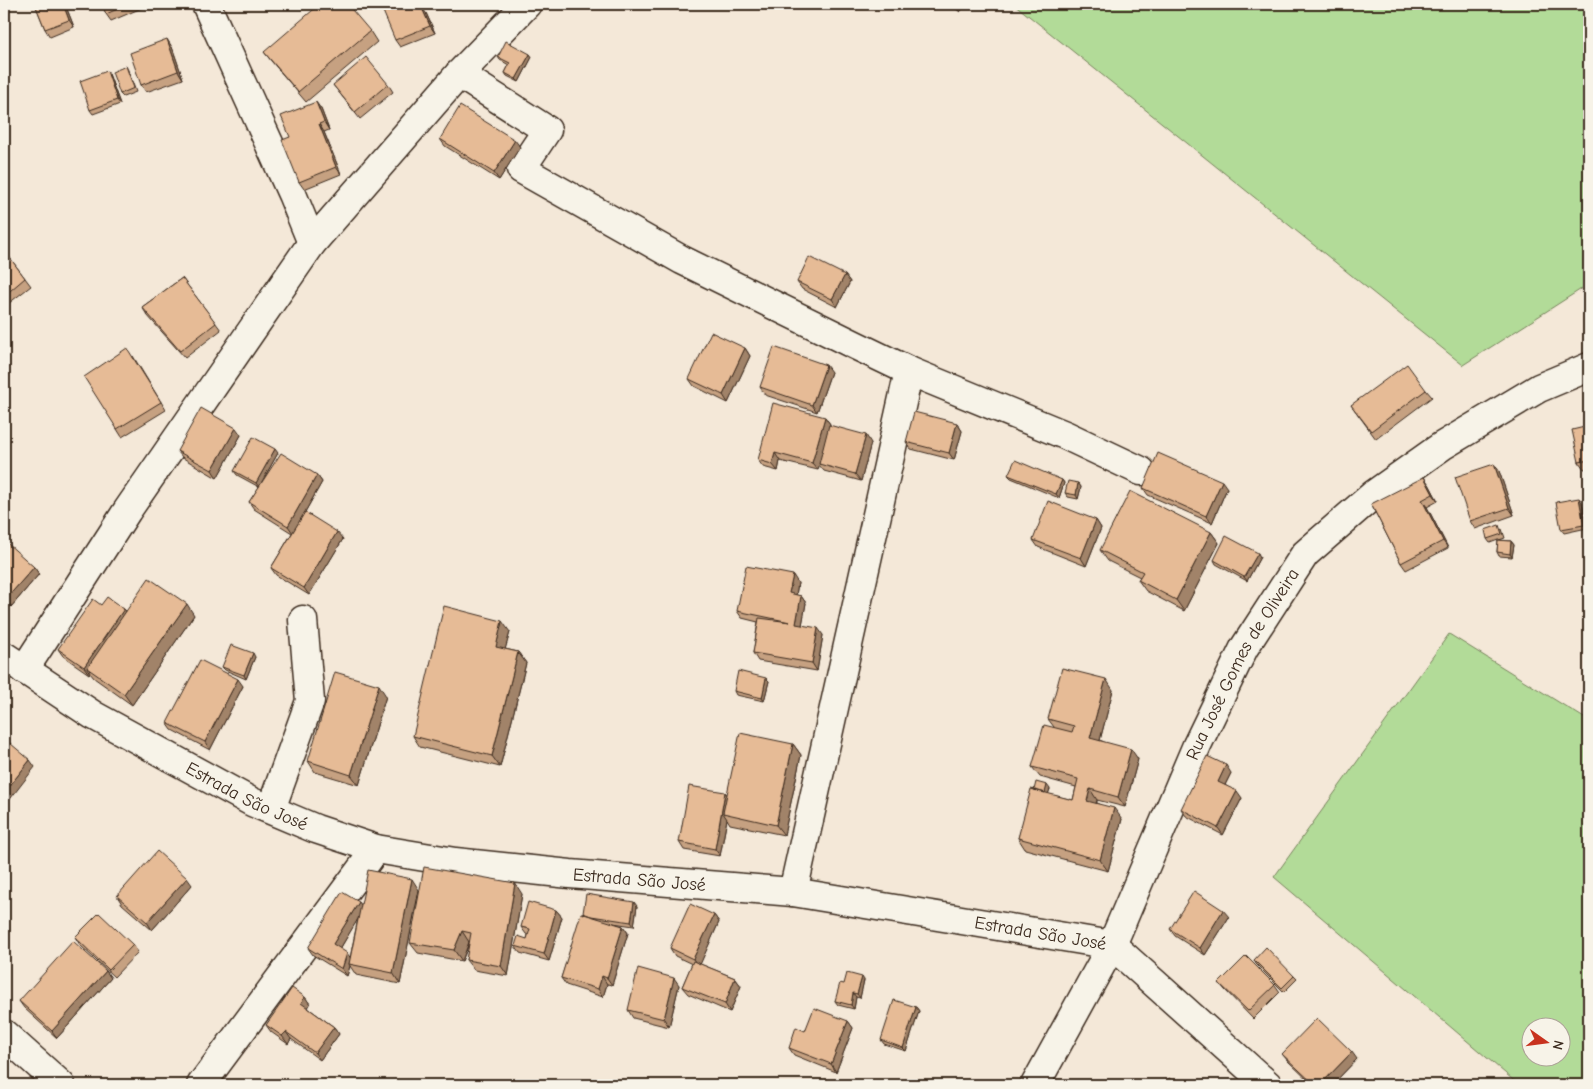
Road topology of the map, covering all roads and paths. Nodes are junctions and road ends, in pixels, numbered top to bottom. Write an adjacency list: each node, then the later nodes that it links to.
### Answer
1 (206, 4): 4 (street)
2 (527, 4): 3 (street)
3 (459, 74): 4 (street); 6 (street)
4 (312, 243): 9 (street)
5 (1589, 367): 13 (street, Rua José Gomes de Oliveira)
6 (910, 371): 7 (street); 12 (street)
7 (1141, 470)
8 (303, 620): 10 (street)
9 (14, 663): 10 (street, Estrada São José)
10 (271, 809): 11 (street, Estrada São José)
11 (376, 849): 12 (street, Estrada São José); 16 (street)
12 (792, 892): 13 (street, Estrada São José)
13 (1112, 945): 17 (street, Rua José Gomes de Oliveira); 18 (street, Estrada São José)
14 (4, 1034): 15 (street)
15 (60, 1085)
16 (201, 1085)
17 (1035, 1085)
18 (1268, 1085)

